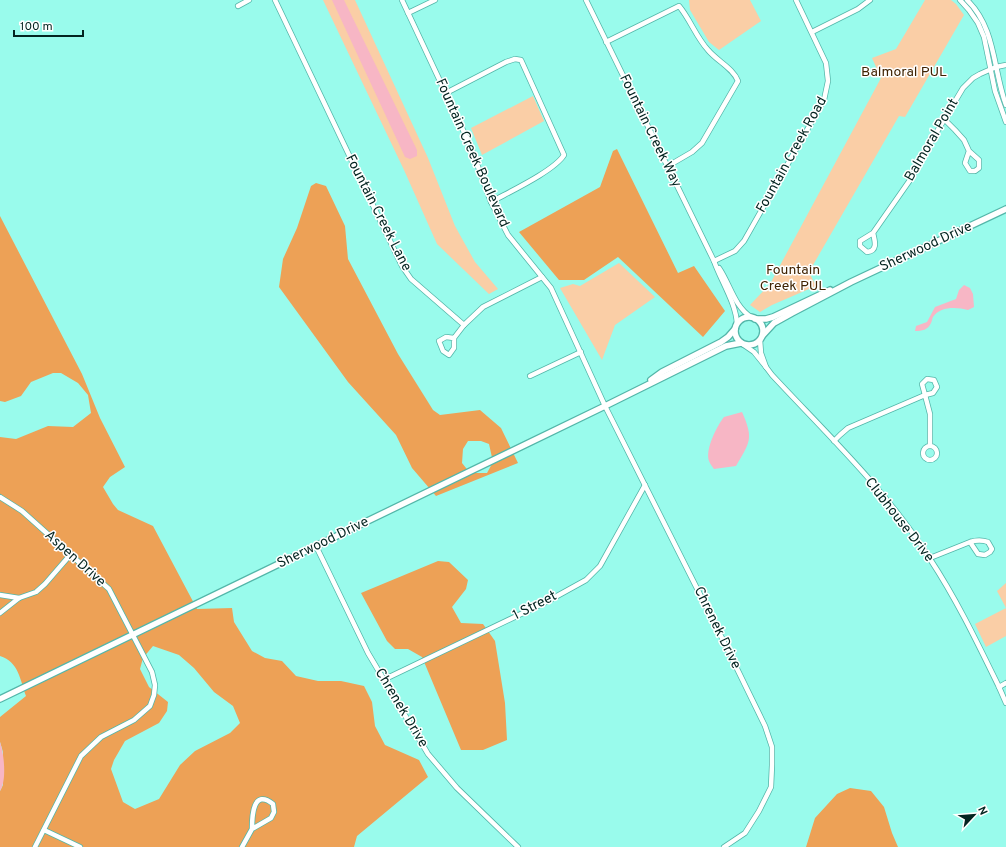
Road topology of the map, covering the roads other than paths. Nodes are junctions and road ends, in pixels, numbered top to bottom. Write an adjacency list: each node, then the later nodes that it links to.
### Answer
1 (249, 0): 10 (street)
2 (275, 0): 29 (street, Fountain Creek Lane)
3 (402, 0): 11 (street, Fountain Creek Boulevard)
4 (435, 0): 11 (street)
5 (586, 0): 13 (street, Fountain Creek Way)
6 (796, 0): 12 (street, Fountain Creek Road)
7 (870, 0): 12 (street)
8 (960, 0): 15 (street)
9 (967, 0): 15 (street)
10 (238, 6)
11 (408, 13): 16 (street, Fountain Creek Boulevard)
12 (812, 32): 25 (street, Fountain Creek Road)
13 (606, 42): 21 (street, Fountain Creek Way); 21 (street)
14 (1006, 65): 15 (street, Balmoral Point)
15 (994, 68): 17 (street); 18 (street, Balmoral Point); 19 (street)
16 (446, 93): 22 (street, Fountain Creek Boulevard); 22 (street)
17 (1006, 105)
18 (944, 119): 20 (street); 24 (street, Balmoral Point)
19 (1006, 122)
20 (969, 151)
21 (668, 166): 25 (street, Fountain Creek Way)
22 (491, 202): 26 (street, Fountain Creek Boulevard)
23 (1004, 209): 27 (street, Sherwood Drive)
24 (873, 233)
25 (714, 261): 28 (street, Fountain Creek Way); 30 (street, Fountain Creek Way)
26 (542, 277): 29 (street); 34 (street, Fountain Creek Boulevard)
27 (851, 282): 28 (street, Sherwood Drive); 32 (street, Sherwood Drive)
28 (753, 318): 30 (street); 32 (street)
29 (464, 325): 31 (street)
30 (736, 326): 33 (street); 37 (street, Sherwood Drive)
31 (454, 338)
32 (761, 338): 33 (street); 35 (street, Clubhouse Drive)
33 (741, 344): 35 (street, Clubhouse Drive); 37 (street, Sherwood Drive)
34 (580, 352): 36 (street); 38 (street, Fountain Creek Boulevard)
35 (766, 367): 39 (street, Clubhouse Drive)
36 (530, 376)
37 (645, 386): 38 (street, Sherwood Drive)
38 (605, 406): 41 (street, Chrenek Drive); 44 (street, Sherwood Drive)
39 (834, 441): 40 (street); 46 (street, Clubhouse Drive)
40 (930, 445)
41 (645, 485): 51 (street, 1 Street); 62 (street, Chrenek Drive)
42 (0, 497): 45 (street, Aspen Drive)
43 (970, 542): 43 (street); 46 (street)
44 (316, 546): 50 (street, Sherwood Drive); 51 (street, Chrenek Drive)
45 (71, 554): 48 (street); 50 (street, Aspen Drive)
46 (930, 558): 53 (street, Clubhouse Drive)
47 (0, 595): 48 (street)
48 (19, 598): 49 (street)
49 (0, 613)
50 (134, 634): 54 (street, Sherwood Drive); 57 (street, Aspen Drive)
51 (383, 680): 61 (street, Chrenek Drive)
52 (1006, 683): 53 (street)
53 (999, 687): 55 (street, Clubhouse Drive)
54 (0, 699)
55 (1006, 703)
56 (252, 829): 56 (street); 60 (street)
57 (44, 830): 58 (street, Aspen Drive); 59 (street)
58 (35, 847)
59 (80, 847)
60 (242, 847)
61 (518, 847)
62 (724, 847)

